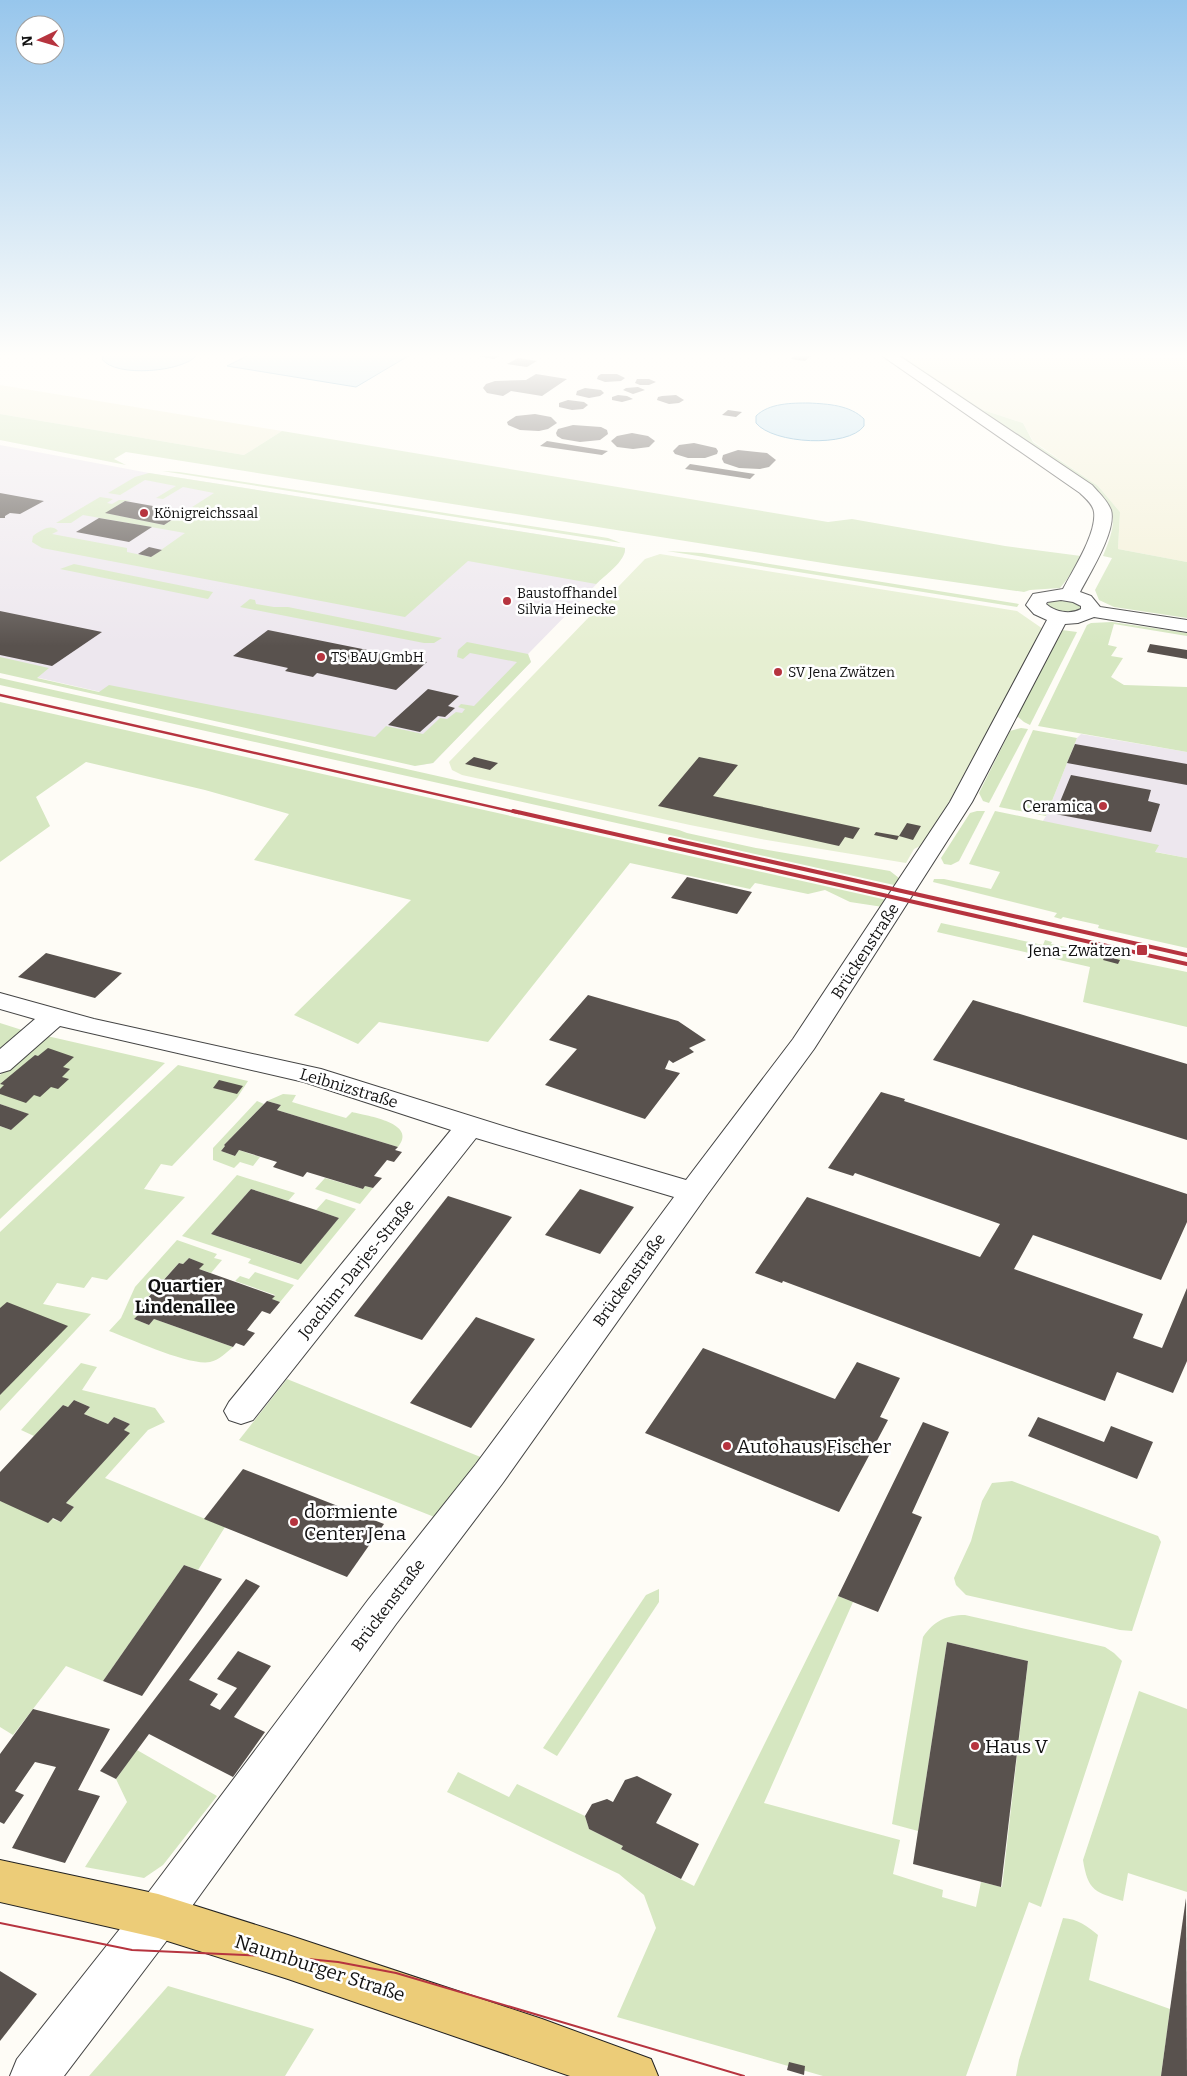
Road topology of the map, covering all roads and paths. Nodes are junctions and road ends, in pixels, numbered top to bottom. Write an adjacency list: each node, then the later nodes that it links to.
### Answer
1 (1033, 452): 2 (street, Brückenstraße)
2 (1073, 607): 3 (street); 8 (street, Brückenstraße)
3 (1187, 626)
4 (0, 1001): 5 (street, Leibnizstraße)
5 (54, 1017): 6 (street); 7 (street, Leibnizstraße)
6 (0, 1064)
7 (470, 1126): 8 (street, Leibnizstraße); 9 (street, Joachim-Darjes-Straße)
8 (693, 1192): 11 (street, Brückenstraße)
9 (241, 1411)
10 (0, 1881): 11 (main road, Naumburger Straße)
11 (158, 1916): 12 (street, Brückenstraße); 13 (main road, Naumburger Straße)
12 (34, 2076)
13 (634, 2076)

